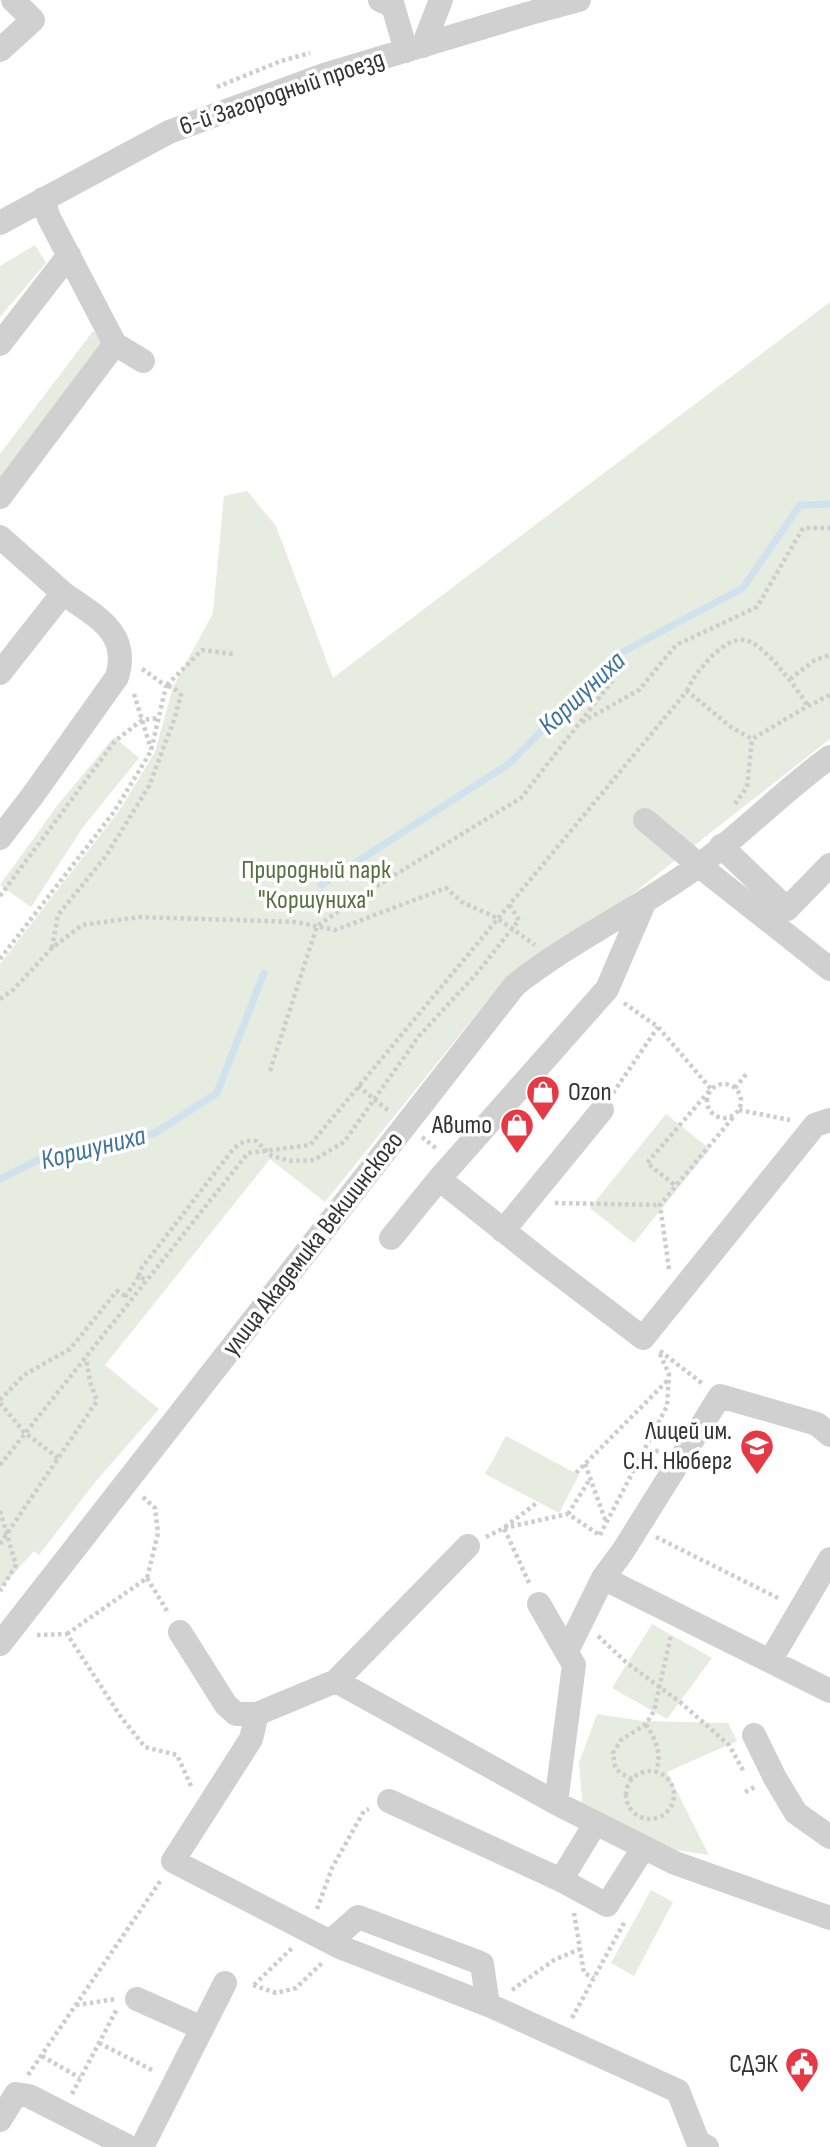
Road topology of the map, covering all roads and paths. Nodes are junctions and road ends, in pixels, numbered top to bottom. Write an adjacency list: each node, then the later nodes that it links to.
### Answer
1 (13, 0): 7 (street)
2 (380, 0): 6 (street)
3 (441, 0): 6 (street)
4 (579, 0): 5 (street, 6-й Загородный проезд)
5 (517, 7): 6 (street, 6-й Загородный проезд)
6 (414, 49): 8 (street, 6-й Загородный проезд)
7 (0, 50)
8 (43, 199): 9 (street, 6-й Загородный проезд); 10 (street)
9 (0, 223)
10 (68, 255): 11 (street); 12 (street)
11 (0, 344)
12 (115, 344): 13 (street); 14 (street)
13 (143, 362)
14 (0, 497)
15 (830, 528): 30 (path)
16 (0, 537): 17 (street)
17 (62, 593): 18 (street); 21 (street)
18 (121, 653): 24 (path); 29 (path); 36 (street)
19 (234, 654): 24 (path)
20 (830, 655): 22 (path)
21 (0, 673)
22 (790, 679): 25 (path); 27 (path)
23 (613, 680): 30 (path)
24 (166, 686): 28 (path); 45 (path)
25 (687, 691): 31 (path); 42 (path)
26 (830, 695): 27 (path)
27 (808, 706): 31 (path)
28 (159, 718): 29 (path); 32 (path)
29 (142, 720): 32 (path); 40 (path)
30 (579, 724): 44 (path)
31 (752, 739): 34 (path)
32 (151, 751): 46 (path)
33 (827, 765): 37 (street, улица Академика Векшинского)
34 (730, 809)
35 (645, 820): 38 (street)
36 (0, 838)
37 (721, 846): 38 (street, улица Академика Векшинского); 39 (street)
38 (699, 865): 41 (street, улица Академика Векшинского); 47 (street)
39 (830, 865)
40 (0, 896)
41 (645, 901): 48 (street); 104 (street, улица Академика Векшинского)
42 (509, 904): 43 (path); 58 (path)
43 (498, 918): 44 (path); 58 (path)
44 (317, 926): 45 (path); 51 (path)
45 (52, 948): 49 (path)
46 (1, 955)
47 (830, 969)
48 (607, 989): 50 (path); 59 (street)
49 (0, 999)
50 (658, 1027): 54 (path); 55 (path)
51 (270, 1071)
52 (748, 1072): 53 (path)
53 (735, 1088): 54 (path); 56 (path)
54 (711, 1089): 56 (path); 60 (path)
55 (601, 1110): 61 (street)
56 (737, 1113): 57 (path); 60 (path)
57 (822, 1123): 67 (street)
58 (266, 1151): 65 (path); 66 (path)
59 (439, 1180): 63 (street); 64 (street)
60 (676, 1186): 62 (path)
61 (531, 1196): 62 (path); 63 (street)
62 (660, 1205): 67 (path)
63 (503, 1231): 67 (street)
64 (391, 1238)
65 (139, 1276): 66 (path); 68 (path)
66 (147, 1280): 69 (path)
67 (688, 1283)
68 (125, 1296): 69 (path); 72 (path)
69 (131, 1301): 70 (path)
70 (86, 1357): 74 (path); 76 (path)
71 (669, 1378): 73 (path); 77 (path); 85 (path)
72 (0, 1401): 74 (path)
73 (717, 1401): 75 (street); 87 (street)
74 (25, 1433): 76 (path); 78 (path)
75 (830, 1435)
76 (58, 1458): 88 (path)
77 (585, 1464): 79 (path); 80 (path)
78 (0, 1465)
79 (576, 1473)
80 (590, 1478): 84 (path); 85 (path)
81 (140, 1494): 94 (path)
82 (538, 1502): 86 (path)
83 (0, 1511): 88 (path)
84 (568, 1514): 86 (path); 89 (path)
85 (606, 1522): 89 (path)
86 (504, 1528): 91 (path); 97 (path)
87 (637, 1528): 92 (street); 98 (path)
88 (8, 1533): 90 (path); 96 (path)
89 (600, 1535): 92 (path)
90 (0, 1544)
91 (468, 1546): 107 (street)
92 (624, 1550): 95 (street)
93 (830, 1559): 98 (street)
94 (147, 1578): 100 (path); 101 (path)
95 (603, 1578): 99 (street); 106 (street)
96 (0, 1591)
97 (540, 1604): 105 (street)
98 (801, 1609): 106 (street)
99 (582, 1621): 105 (street); 108 (path)
100 (180, 1632): 110 (street)
101 (67, 1634): 103 (path); 115 (path)
102 (671, 1634): 108 (path)
103 (31, 1635)
104 (0, 1644)
105 (567, 1651): 118 (street)
106 (771, 1661): 109 (street)
107 (336, 1681): 110 (street); 118 (street)
108 (659, 1687): 111 (path); 116 (path)
109 (830, 1691)
110 (257, 1714): 122 (street)
111 (646, 1724): 113 (path); 114 (path)
112 (754, 1735): 120 (street)
113 (656, 1772): 114 (path); 114 (path)
114 (632, 1779)
115 (189, 1782)
116 (752, 1788)
117 (389, 1801): 123 (street); 126 (path)
118 (556, 1804): 119 (street)
119 (597, 1824): 121 (street); 123 (street)
120 (830, 1837)
121 (644, 1847): 123 (street); 125 (street)
122 (173, 1861): 126 (street); 132 (path)
123 (565, 1883): 127 (path)
124 (627, 1917): 128 (path)
125 (830, 1918)
126 (326, 1940): 126 (path); 133 (street); 133 (street)
127 (580, 1949): 128 (path); 133 (path)
128 (594, 1978): 136 (path)
129 (225, 1983): 135 (street)
130 (138, 1999): 135 (street)
131 (103, 2000): 132 (path)
132 (76, 2005): 138 (path)
133 (489, 2005): 136 (street)
134 (112, 2018): 137 (path)
135 (202, 2028): 145 (street)
136 (561, 2038): 146 (street)
137 (99, 2043): 139 (path); 140 (path)
138 (42, 2056): 140 (path); 141 (path)
139 (162, 2076)
140 (80, 2078): 142 (path)
141 (12, 2090): 143 (street); 144 (street)
142 (68, 2102)
143 (0, 2120)
144 (129, 2147)
145 (142, 2147)
146 (707, 2147)

